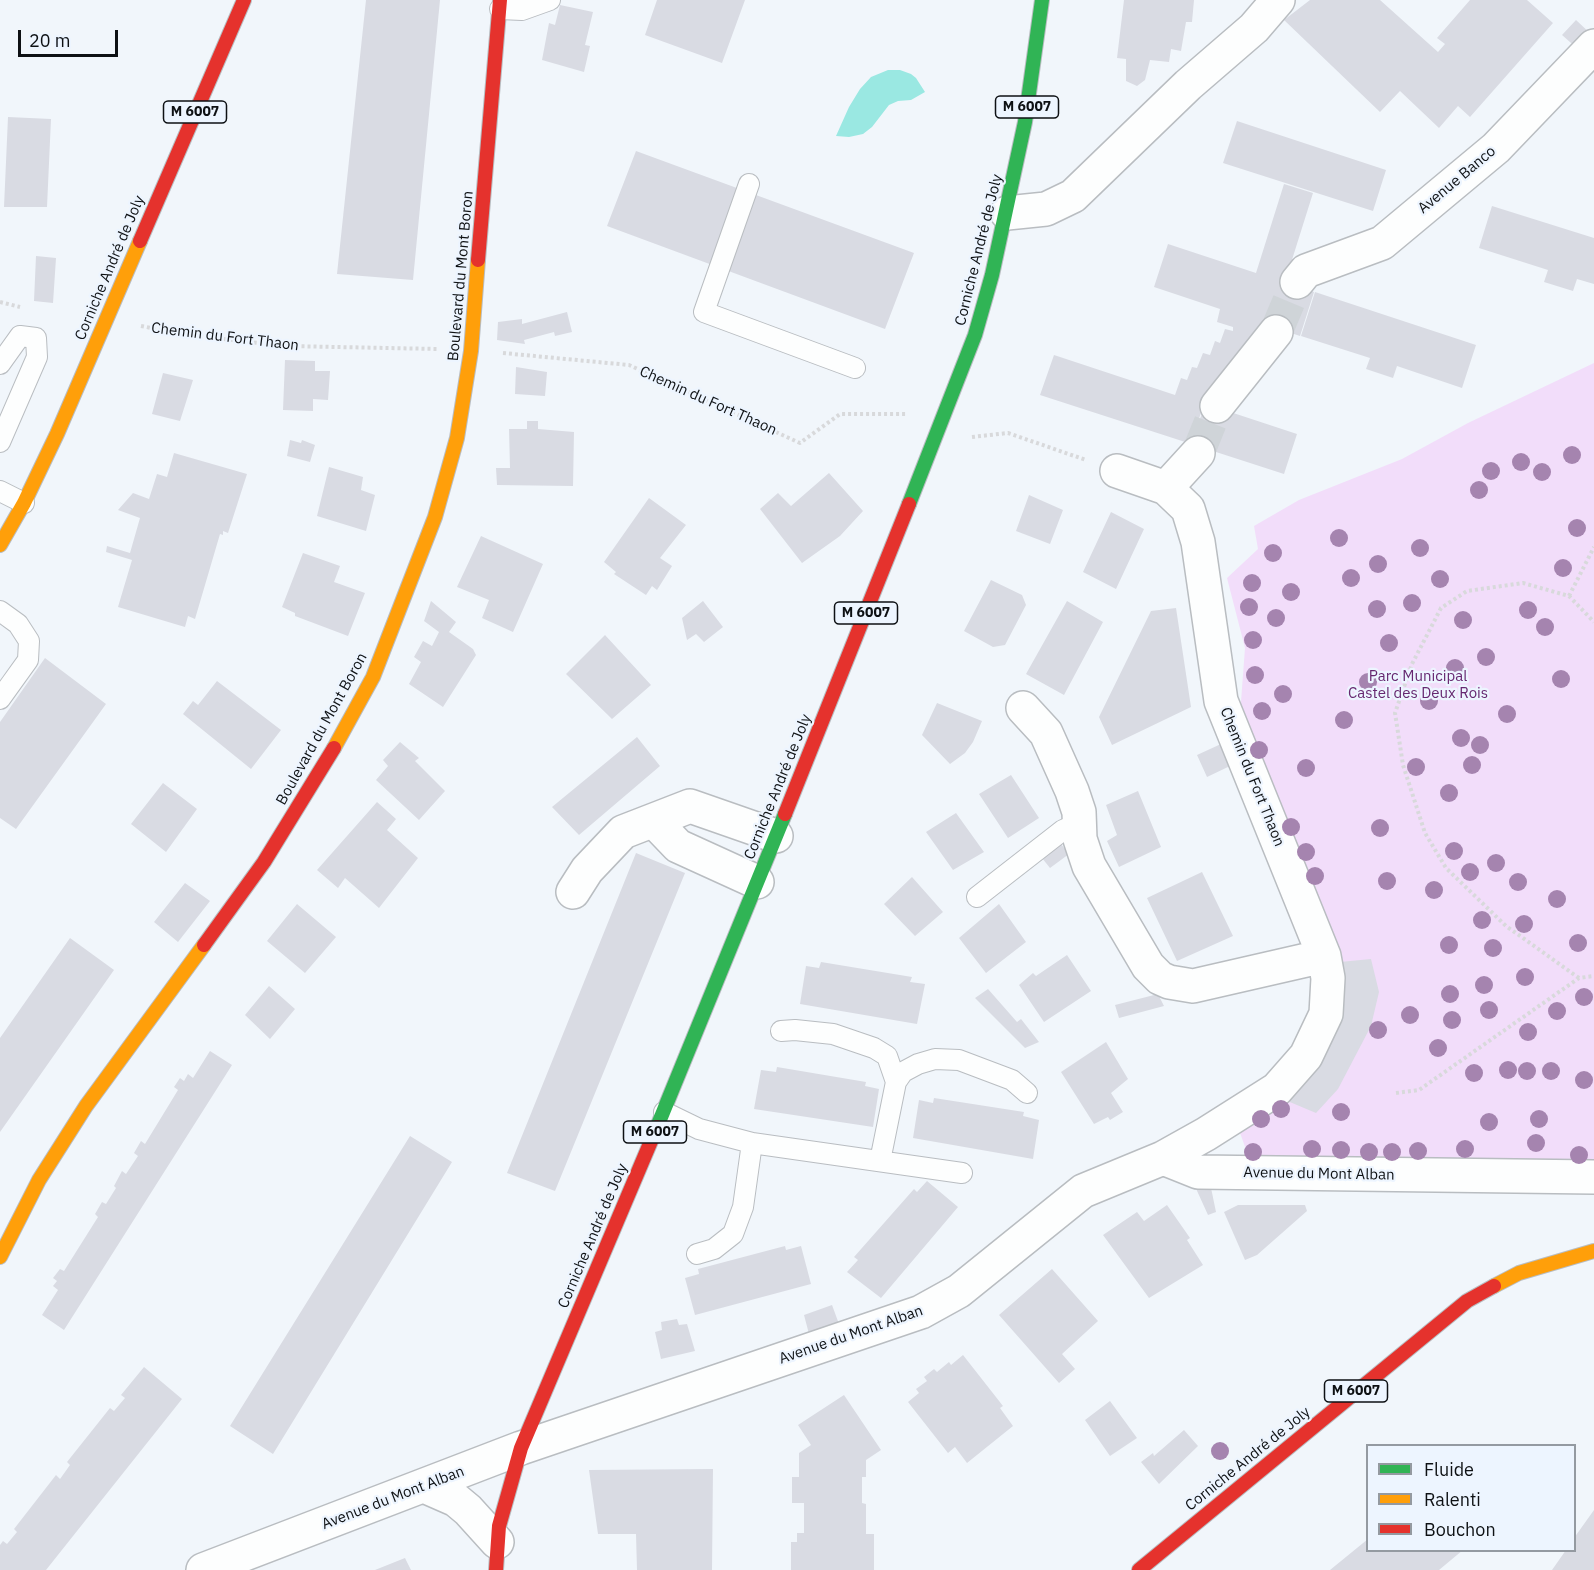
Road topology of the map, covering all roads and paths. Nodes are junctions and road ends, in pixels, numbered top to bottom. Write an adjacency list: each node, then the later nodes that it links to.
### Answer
1 (244, 0): 24 (main road, Corniche André de Joly / M 6007)
2 (550, 0): 5 (lane)
3 (1042, 0): 8 (main road, Corniche André de Joly / M 6007)
4 (1278, 0): 8 (street)
5 (500, 4): 53 (main road, Boulevard du Mont Boron)
6 (1594, 46): 9 (street, Avenue Banco)
7 (749, 184): 15 (lane)
8 (1006, 213): 34 (main road, Corniche André de Joly / M 6007)
9 (1297, 282)
10 (141, 326): 12 (path, Chemin du Fort Thaon)
11 (1276, 332): 16 (street)
12 (441, 349)
13 (498, 352): 17 (path, Chemin du Fort Thaon)
14 (0, 364): 19 (lane)
15 (855, 368)
16 (1217, 406)
17 (908, 414)
18 (972, 437): 21 (path)
19 (0, 442)
20 (1198, 453): 22 (street)
21 (1117, 471): 22 (street, Chemin du Fort Thaon)
22 (1166, 488): 38 (street, Chemin du Fort Thaon)
23 (0, 491): 24 (lane)
24 (24, 503): 25 (main road, Corniche André de Joly / M 6007)
25 (0, 545)
26 (1594, 547): 27 (path)
27 (1569, 596): 29 (path); 40 (path)
28 (0, 611): 30 (lane)
29 (1594, 622)
30 (0, 699)
31 (1023, 708): 33 (street)
32 (654, 821): 34 (street); 35 (street); 36 (street)
33 (1079, 823): 37 (lane); 38 (street)
34 (776, 836): 35 (main road, Corniche André de Joly / M 6007)
35 (757, 882): 45 (main road, Corniche André de Joly / M 6007)
36 (573, 892)
37 (976, 897)
38 (1324, 956): 47 (street, Chemin du Fort Thaon)
39 (1594, 976): 40 (path)
40 (1580, 978): 44 (path)
41 (781, 1031): 42 (lane)
42 (896, 1082): 43 (lane); 48 (lane)
43 (1027, 1093)
44 (1395, 1093)
45 (664, 1112): 46 (lane); 54 (main road, Corniche André de Joly / M 6007)
46 (752, 1143): 48 (lane); 52 (lane)
47 (1163, 1158): 50 (street, Avenue du Mont Alban); 54 (street, Avenue du Mont Alban)
48 (880, 1161): 49 (lane)
49 (962, 1173)
50 (1594, 1177)
51 (1594, 1251): 58 (main road, Corniche André de Joly / M 6007)
52 (697, 1254)
53 (0, 1257)
54 (521, 1448): 55 (street, Avenue du Mont Alban); 56 (main road, Corniche André de Joly / M 6007)
55 (424, 1486): 56 (street); 57 (street, Avenue du Mont Alban)
56 (497, 1556)
57 (203, 1570)
58 (1139, 1570)

